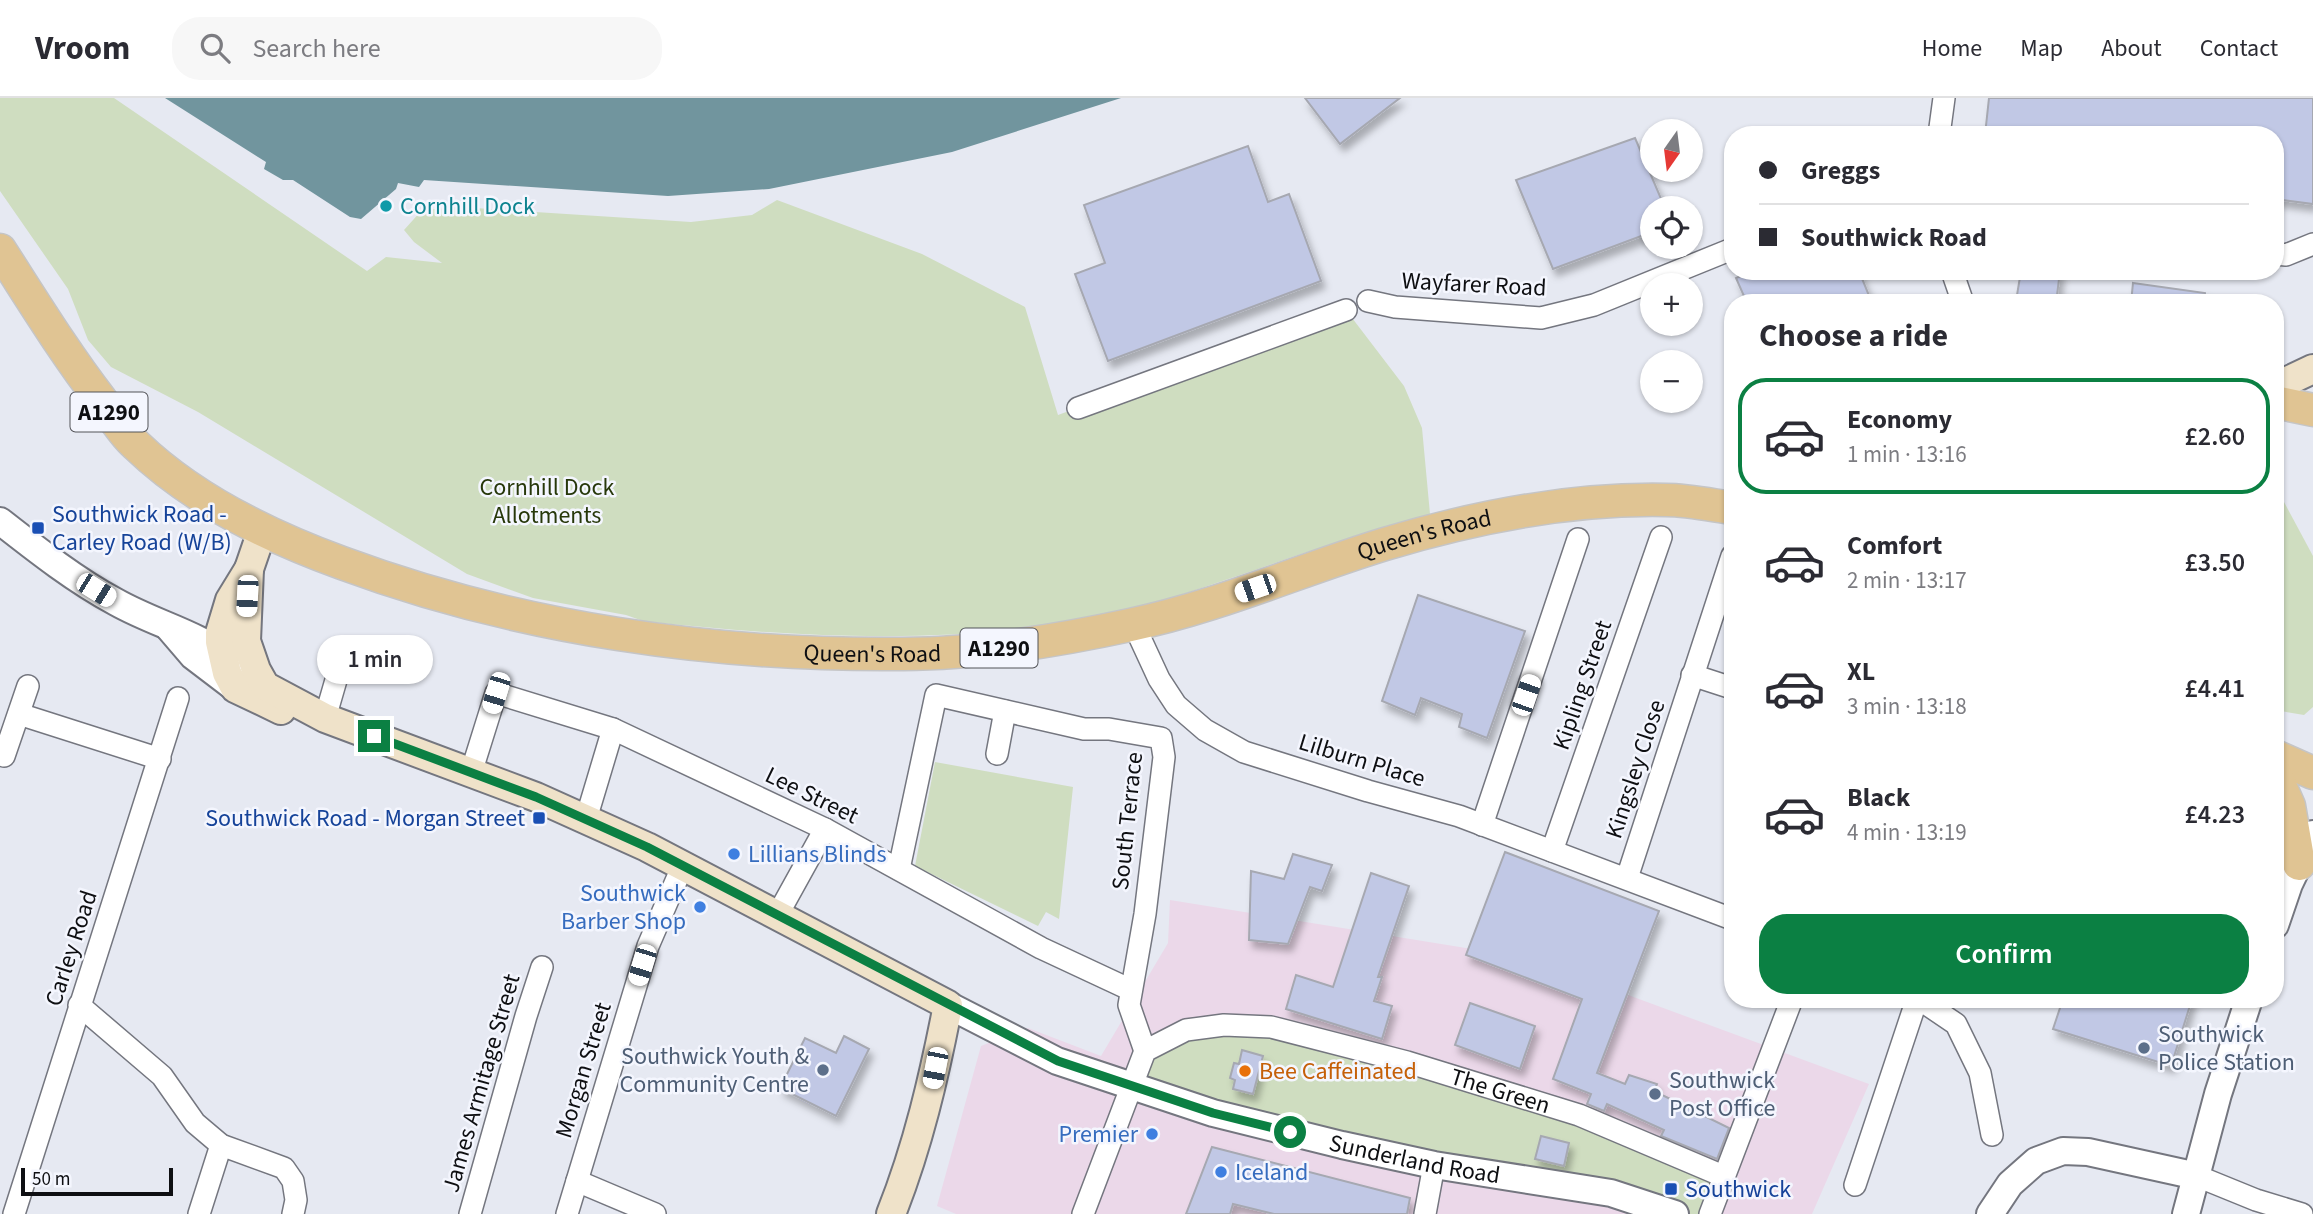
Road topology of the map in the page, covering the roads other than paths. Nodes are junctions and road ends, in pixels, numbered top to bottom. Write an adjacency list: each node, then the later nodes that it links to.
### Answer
1 (1944, 98): 2 (street)
2 (1940, 126)
3 (2313, 244): 6 (street)
4 (0, 250): 16 (main road, A1290)
5 (1724, 252): 7 (street, Wayfarer Road)
6 (2284, 255)
7 (1368, 301)
8 (1346, 310): 12 (street)
9 (2313, 369): 10 (main road)
10 (2284, 383)
11 (2284, 403): 13 (main road)
12 (1078, 408)
13 (2312, 408)
14 (1724, 507): 22 (main road, Queen's Road / A1290)
15 (0, 522): 21 (street)
16 (262, 531): 19 (main road); 22 (main road, Queen's Road / A1290)
17 (1661, 537): 47 (street, Kipling Street)
18 (1578, 539): 45 (street)
19 (249, 569): 23 (main road); 28 (main road)
20 (1724, 580): 25 (street, Kingsley Close)
21 (165, 623): 23 (street); 29 (street)
22 (1134, 625): 45 (street, Lilburn Place)
23 (221, 652): 28 (street); 29 (main road)
24 (400, 668): 33 (street)
25 (1692, 675): 26 (street); 51 (street, Kingsley Close)
26 (1724, 685)
27 (28, 686): 32 (street)
28 (265, 686): 33 (main road)
29 (235, 688): 33 (main road)
30 (178, 698): 39 (street, Carley Road)
31 (1005, 711): 37 (street); 50 (street, South Terrace); 56 (street, South Terrace)
32 (19, 714): 38 (street); 39 (street)
33 (325, 718): 41 (main road)
34 (613, 729): 41 (street, Lee Street); 44 (street); 46 (street, Lee Street)
35 (2313, 744): 36 (main road)
36 (2284, 753)
37 (997, 754)
38 (4, 756)
39 (160, 759): 57 (street, Carley Road)
40 (2284, 759): 42 (main road)
41 (471, 773): 44 (main road)
42 (2313, 773)
43 (2284, 795): 48 (main road)
44 (586, 820): 49 (main road)
45 (1482, 825): 47 (street, Lilburn Place)
46 (825, 829): 50 (street, Lee Street); 53 (street)
47 (1552, 851): 51 (street, Lilburn Place)
48 (2306, 852): 52 (street)
49 (683, 865): 53 (main road); 70 (street, Morgan Street)
50 (899, 869): 56 (street, Lee Street)
51 (1628, 878): 54 (street, Lilburn Place)
52 (2284, 904)
53 (778, 914): 58 (main road)
54 (1724, 916)
55 (542, 967): 75 (street, James Armitage Street)
56 (1131, 990): 63 (street, South Terrace)
57 (79, 1005): 66 (street); 72 (street, Carley Road)
58 (948, 1005): 64 (street, Sunderland Road); 78 (main road)
59 (1788, 1008): 68 (street)
60 (1915, 1008): 71 (street)
61 (1932, 1008): 65 (street)
62 (2246, 1008): 69 (street)
63 (1145, 1051): 64 (street); 68 (street, The Green)
64 (1133, 1087): 67 (street, Sunderland Road); 79 (street)
65 (1992, 1135)
66 (222, 1145): 73 (street); 74 (street)
67 (1434, 1165): 80 (street); 81 (street, Sunderland Road)
68 (1723, 1176): 82 (street)
69 (2197, 1176): 83 (street); 84 (street); 85 (street)
70 (577, 1181): 76 (street, Morgan Street); 77 (street)
71 (1855, 1185)
72 (15, 1214)
73 (199, 1214)
74 (293, 1214)
75 (470, 1214)
76 (567, 1214)
77 (655, 1214)
78 (891, 1214)
79 (1083, 1214)
80 (1425, 1214)
81 (1675, 1214)
82 (1710, 1214)
83 (1990, 1214)
84 (2186, 1214)
85 (2302, 1214)

